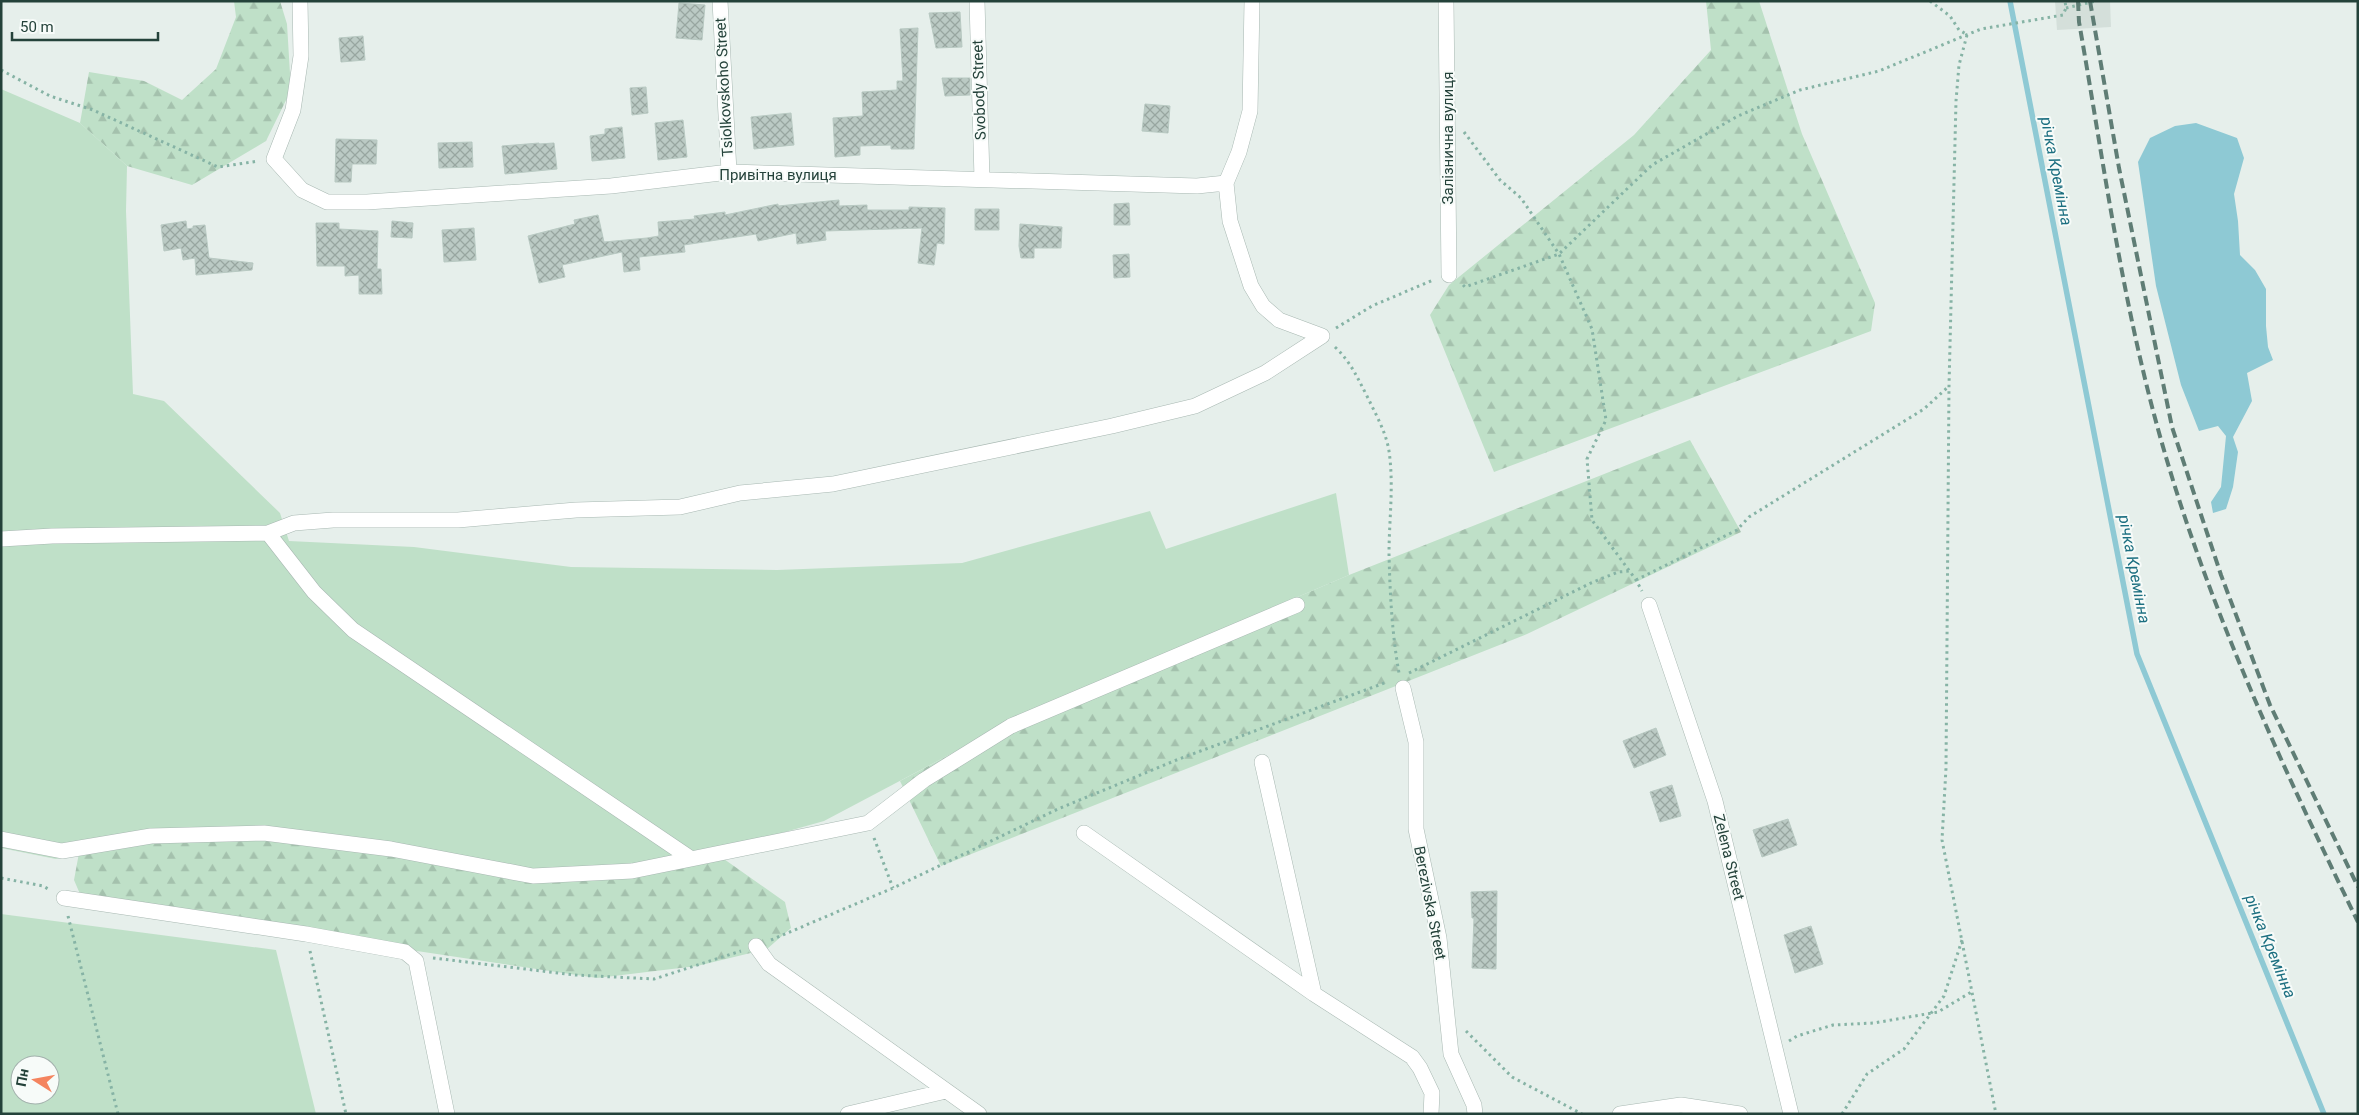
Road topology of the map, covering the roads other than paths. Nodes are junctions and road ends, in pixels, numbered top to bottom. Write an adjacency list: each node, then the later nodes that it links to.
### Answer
1 (300, 1): 6 (street, Привітна вулиця)
2 (720, 1): 6 (street, Tsiolkovskoho Street)
3 (977, 1): 7 (street, Svobody Street)
4 (1252, 1): 8 (street)
5 (1446, 1): 9 (street, Залізнична вулиця)
6 (729, 172): 7 (street, Привітна вулиця)
7 (982, 179): 8 (street, Привітна вулиця)
8 (1226, 183): 10 (street)
9 (1449, 275)
10 (268, 533): 11 (street); 18 (street)
11 (1, 539)
12 (1297, 605): 18 (street)
13 (1649, 605): 30 (street, Zelena Street)
14 (1401, 683): 27 (street, Berezivska Street)
15 (1262, 762): 21 (street)
16 (1084, 833): 21 (street)
17 (1, 839): 18 (street)
18 (690, 858)
19 (64, 898): 23 (street)
20 (756, 946): 22 (street)
21 (1314, 994): 26 (street)
22 (946, 1090): 24 (street); 25 (street)
23 (447, 1114)
24 (848, 1114)
25 (979, 1114)
26 (1431, 1114)
27 (1475, 1114)
28 (1620, 1114): 29 (street)
29 (1740, 1114)
30 (1791, 1114)

